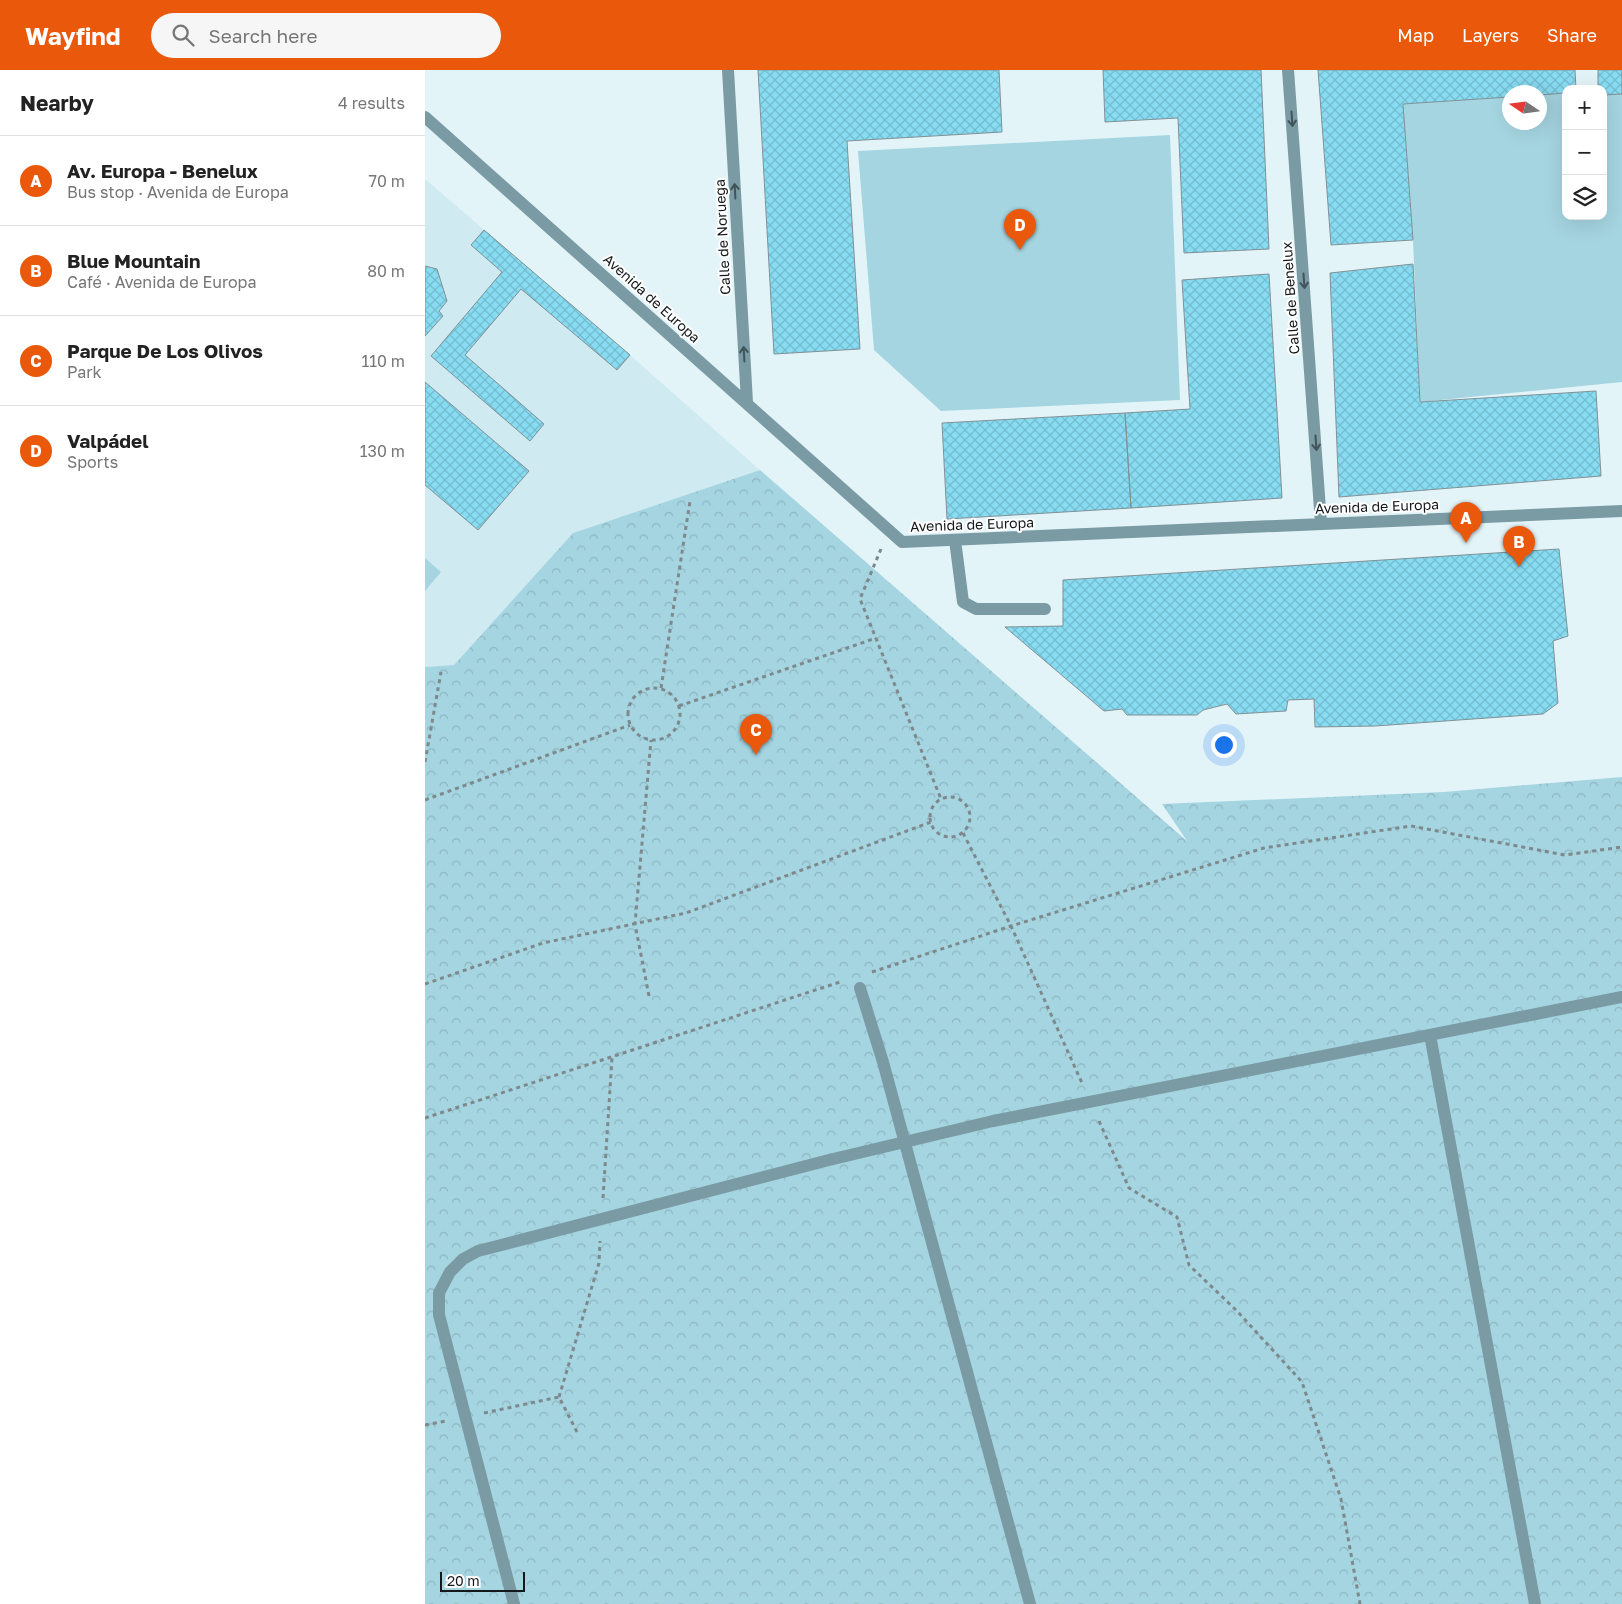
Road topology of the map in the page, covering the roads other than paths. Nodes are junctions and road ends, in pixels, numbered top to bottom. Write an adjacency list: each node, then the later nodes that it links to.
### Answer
1 (728, 70): 4 (street, Calle de Noruega, one-way to 1)
2 (1288, 70): 6 (street, Calle de Benelux, one-way to 6)
3 (425, 117): 4 (street, Avenida de Europa)
4 (747, 402): 7 (street, Avenida de Europa)
5 (1622, 511): 6 (street, Avenida de Europa)
6 (1321, 524): 7 (street, Avenida de Europa)
7 (955, 540): 8 (street)
8 (1045, 609)
9 (860, 988): 12 (street)
10 (1622, 997): 11 (street)
11 (1430, 1035): 12 (street); 15 (street)
12 (905, 1142): 13 (street); 14 (street)
13 (515, 1604)
14 (1030, 1604)
15 (1535, 1604)

